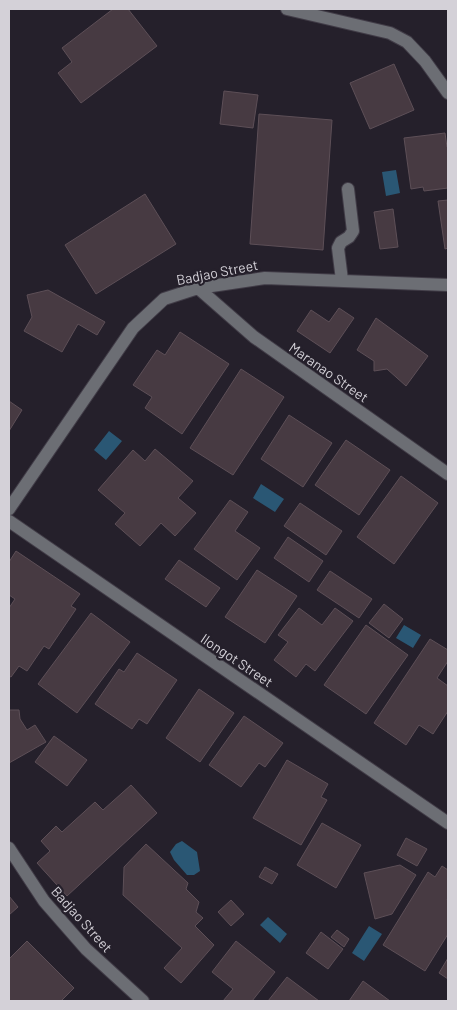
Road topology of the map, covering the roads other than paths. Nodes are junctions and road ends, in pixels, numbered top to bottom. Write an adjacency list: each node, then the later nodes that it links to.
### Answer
1 (287, 9): 2 (street)
2 (448, 93)
3 (348, 189): 4 (street)
4 (342, 280): 5 (street, Badjao Street); 6 (street, Badjao Street)
5 (448, 285)
6 (198, 288): 7 (street, Maranao Street); 8 (street, Badjao Street)
7 (448, 474)
8 (9, 509)
9 (9, 521): 10 (street, Ilongot Street)
10 (448, 823)
11 (9, 848): 12 (street, Badjao Street)
12 (143, 1001)

